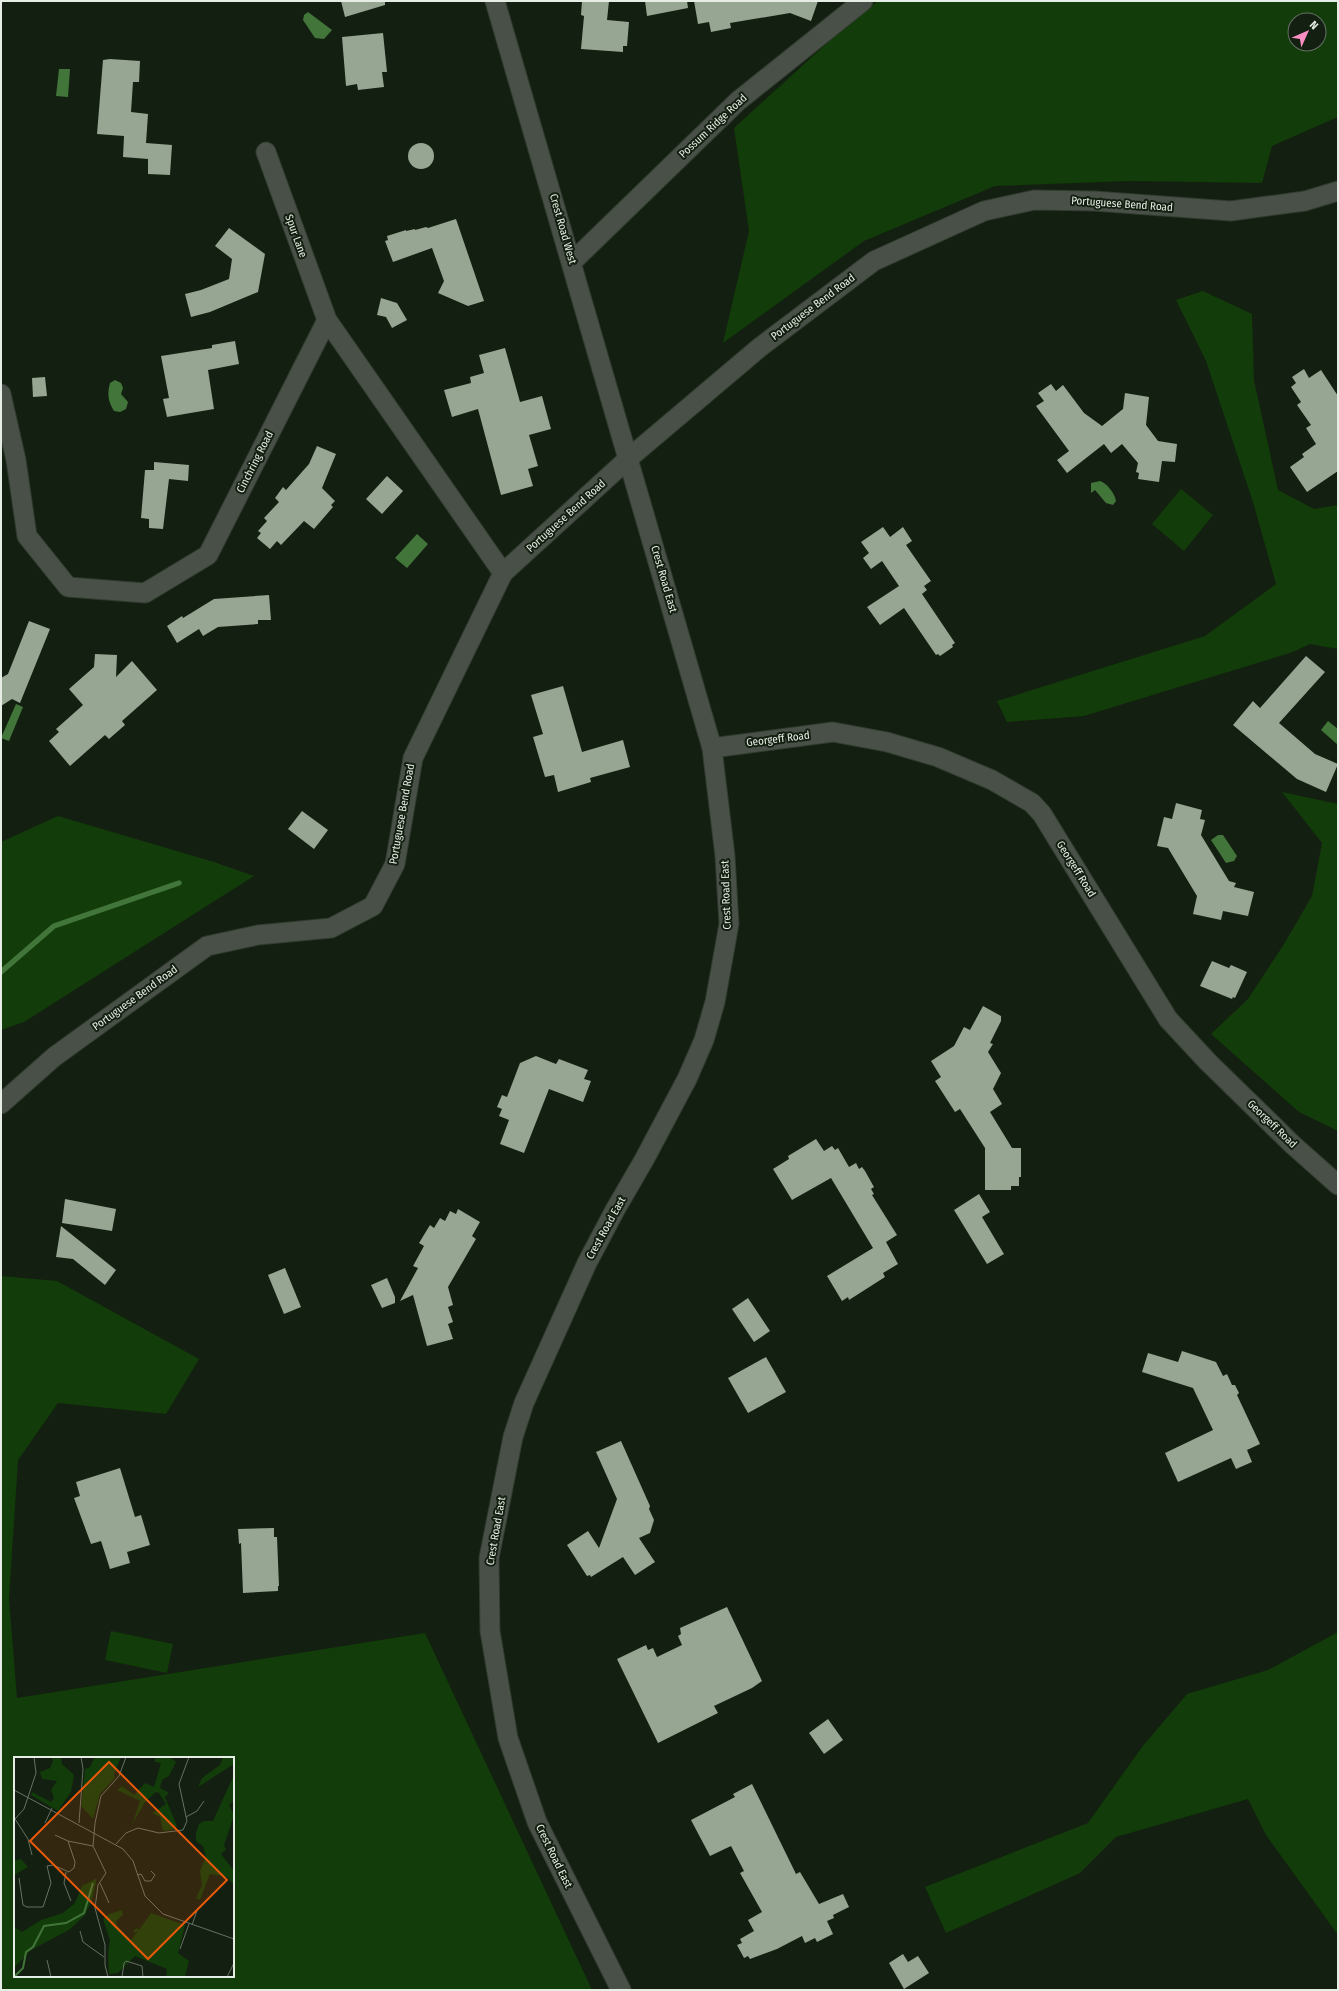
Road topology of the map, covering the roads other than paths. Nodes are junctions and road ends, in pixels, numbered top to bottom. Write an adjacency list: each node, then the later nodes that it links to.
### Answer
1 (496, 1): 5 (street, Crest Road West)
2 (863, 1): 5 (street, Possum Ridge Road)
3 (266, 152): 6 (street, Spur Lane)
4 (1338, 191): 8 (street, Portuguese Bend Road)
5 (572, 262): 8 (street, Crest Road West)
6 (327, 320): 7 (street, Cinchring Road); 9 (street)
7 (1, 394)
8 (629, 458): 9 (street, Portuguese Bend Road); 10 (street, Crest Road East)
9 (503, 573): 11 (street, Portuguese Bend Road)
10 (712, 748): 12 (street, Georgeff Road); 13 (street, Crest Road East)
11 (1, 1104)
12 (1338, 1185)
13 (621, 1990)

